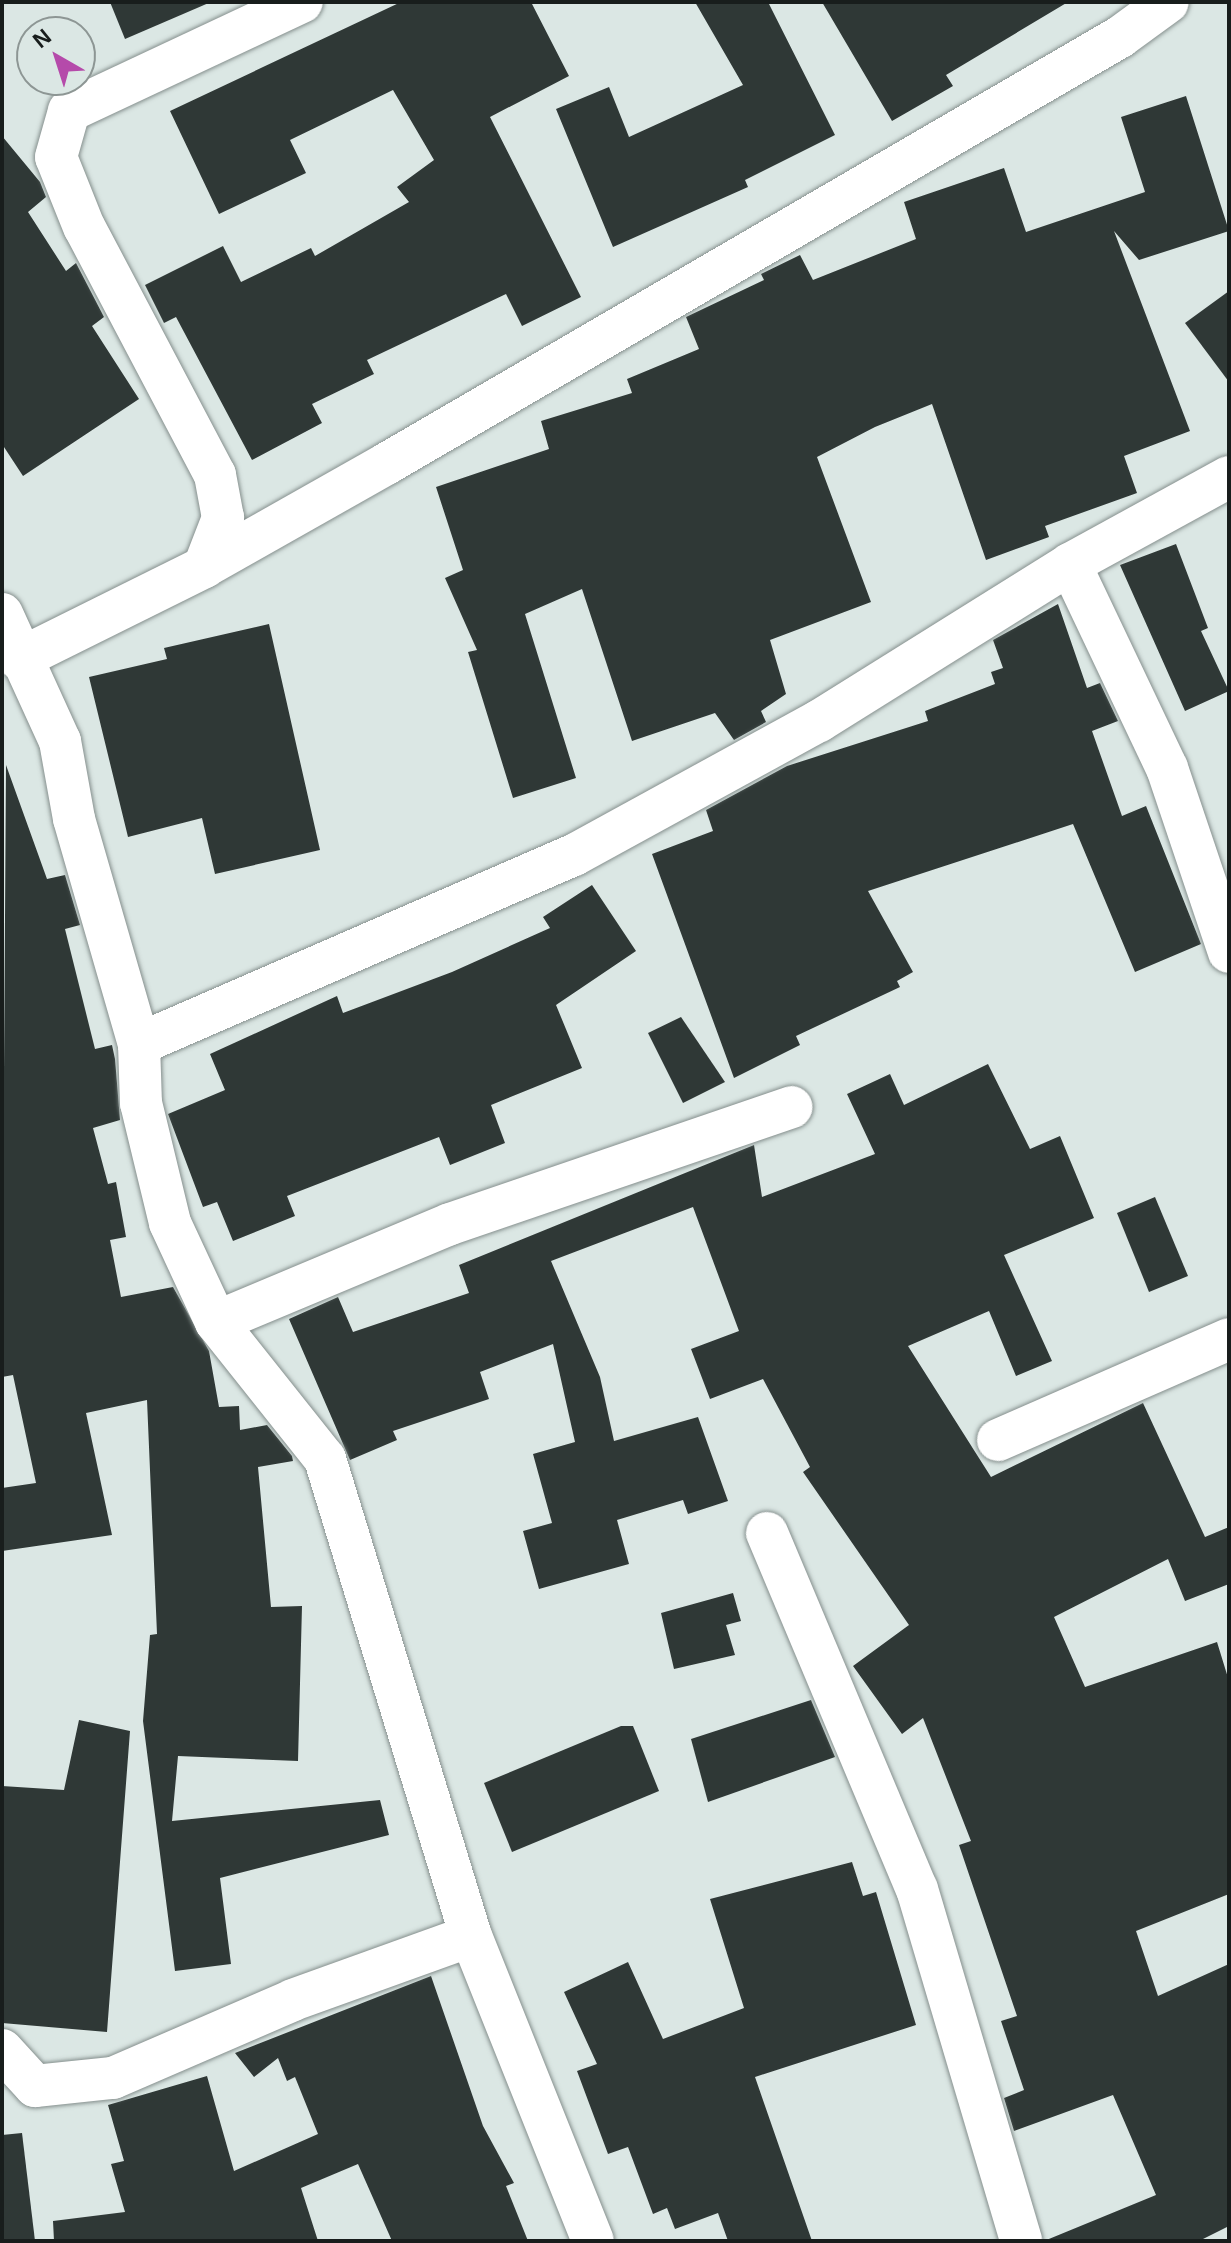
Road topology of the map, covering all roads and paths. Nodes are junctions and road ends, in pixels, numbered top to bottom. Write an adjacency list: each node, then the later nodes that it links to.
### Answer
1 (302, 2): 5 (street)
2 (1168, 2): 5 (street)
3 (1229, 477): 4 (street)
4 (1070, 564): 8 (street); 9 (street)
5 (204, 567): 7 (street)
6 (2, 614): 7 (street)
7 (19, 659): 9 (street)
8 (1229, 952)
9 (139, 1044): 11 (street)
10 (791, 1107): 11 (street)
11 (216, 1322): 15 (street)
12 (1229, 1339): 13 (street)
13 (998, 1440)
14 (767, 1533): 18 (street)
15 (471, 1936): 16 (street); 17 (street)
16 (2, 2050)
17 (593, 2241)
18 (1021, 2241)

